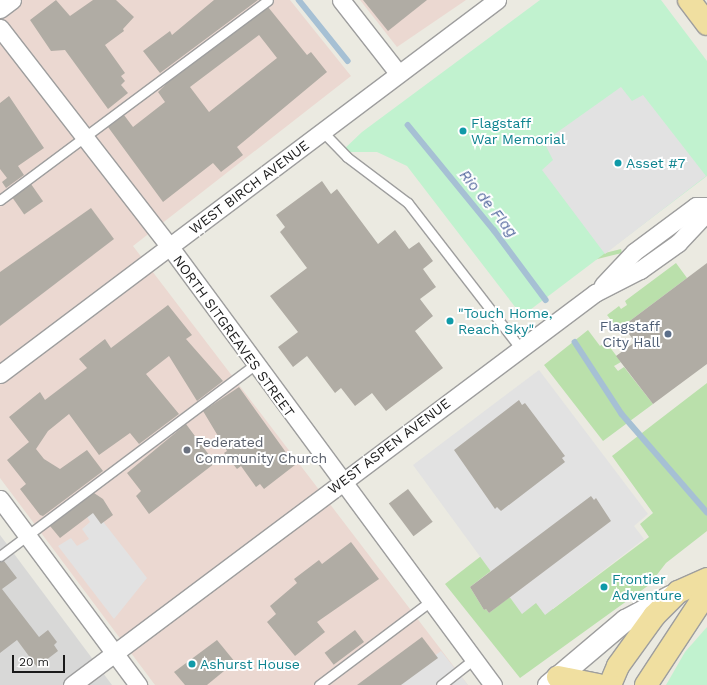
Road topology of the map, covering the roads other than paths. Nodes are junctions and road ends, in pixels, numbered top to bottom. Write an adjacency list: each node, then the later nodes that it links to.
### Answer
1 (12, 0): 6 (street)
2 (268, 0): 11 (lane)
3 (341, 0): 9 (street)
4 (497, 0): 9 (street, WEST BIRCH AVENUE)
5 (689, 0): 7 (main road)
6 (0, 9)
7 (707, 24)
8 (0, 28): 11 (street, NORTH SITGREAVES STREET)
9 (398, 73): 10 (street, WEST BIRCH AVENUE)
10 (322, 131): 15 (street, WEST BIRCH AVENUE); 17 (lane)
11 (84, 136): 12 (lane); 15 (street, NORTH SITGREAVES STREET)
12 (0, 200)
13 (707, 206): 16 (street)
14 (707, 212): 16 (street, WEST ASPEN AVENUE)
15 (170, 247): 18 (street, NORTH SITGREAVES STREET); 19 (street, WEST BIRCH AVENUE)
16 (595, 293): 17 (street, WEST ASPEN AVENUE)
17 (520, 348): 20 (street, WEST ASPEN AVENUE)
18 (256, 364): 20 (street, NORTH SITGREAVES STREET); 22 (lane)
19 (0, 374)
20 (341, 481): 27 (street, NORTH SITGREAVES STREET); 28 (street, WEST ASPEN AVENUE)
21 (0, 499): 22 (street)
22 (27, 536): 23 (lane); 28 (street)
23 (0, 556)
24 (707, 579): 25 (main road)
25 (678, 592): 30 (street); 37 (main road)
26 (707, 592): 38 (main road)
27 (431, 601): 29 (street, NORTH SITGREAVES STREET); 33 (lane)
28 (114, 653): 31 (street, WEST ASPEN AVENUE); 32 (street)
29 (474, 659): 34 (lane); 35 (street, NORTH SITGREAVES STREET)
30 (553, 681): 36 (main road)
31 (72, 685)
32 (138, 685)
33 (319, 685)
34 (441, 685)
35 (493, 685)
36 (598, 685)
37 (610, 685)
38 (646, 685)

